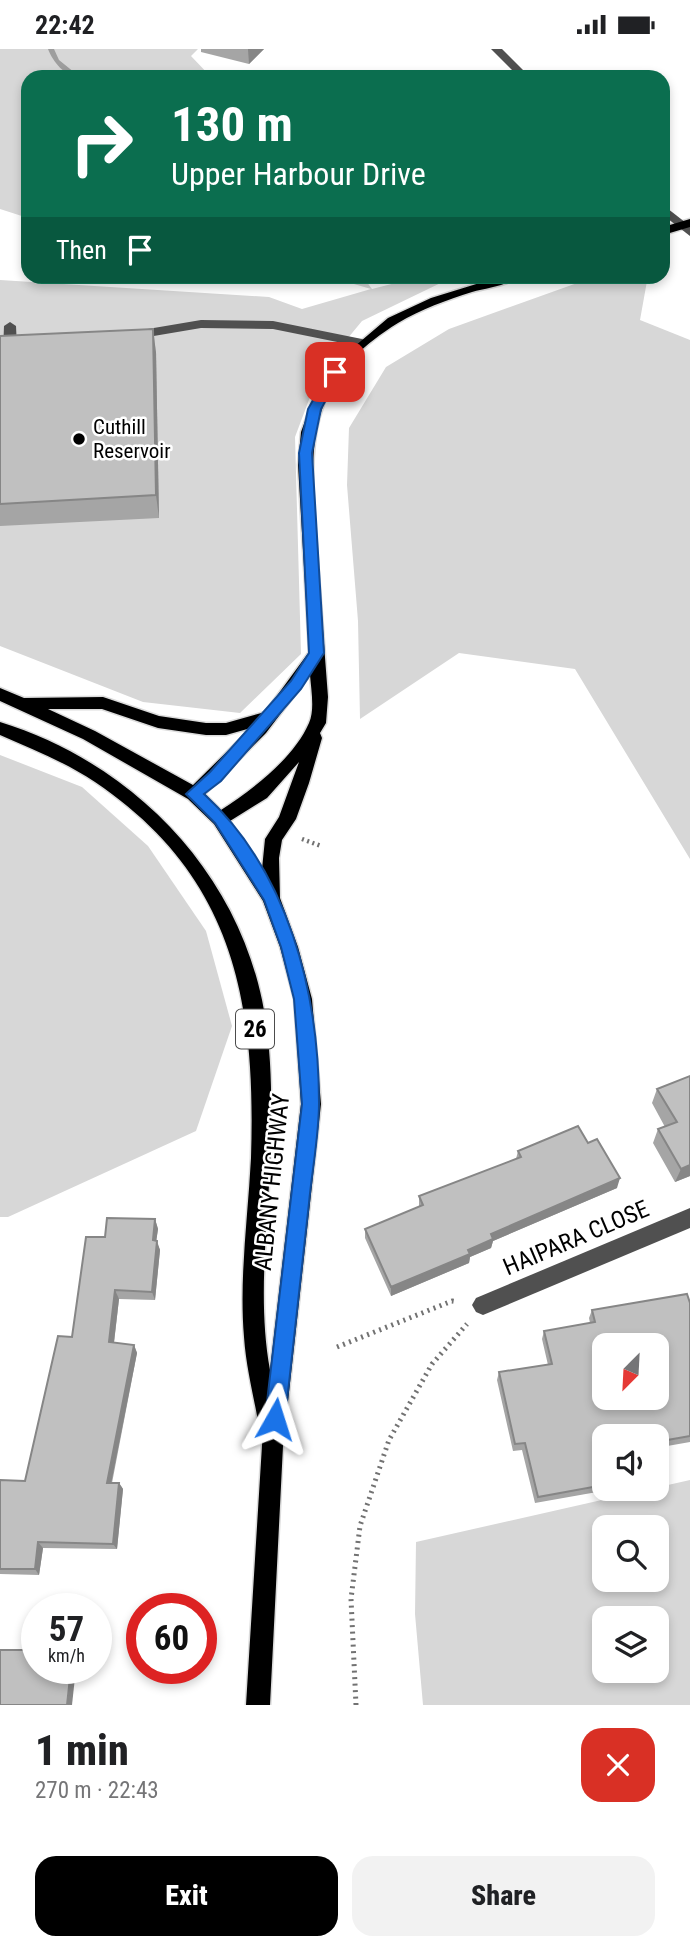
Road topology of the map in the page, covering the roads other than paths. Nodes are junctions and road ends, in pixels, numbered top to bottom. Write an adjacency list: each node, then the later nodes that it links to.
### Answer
1 (496, 49): 2 (street)
2 (518, 70)
3 (670, 214): 4 (street)
4 (687, 227)
5 (488, 284): 8 (main road)
6 (10, 326): 9 (street)
7 (110, 340): 8 (street)
8 (362, 343): 10 (main road)
9 (35, 349)
10 (316, 653): 13 (main road); 14 (main road)
11 (0, 694): 12 (main road, ALBANY HIGHWAY / 26)
12 (19, 702): 13 (main road); 16 (main road, ALBANY HIGHWAY / 26)
13 (267, 718): 16 (main road)
14 (318, 723): 17 (main road); 18 (main road)
15 (0, 728): 21 (main road, ALBANY HIGHWAY / 26)
16 (194, 794): 17 (main road, ALBANY HIGHWAY / 26)
17 (220, 819): 18 (main road, ALBANY HIGHWAY / 26)
18 (271, 898): 21 (main road, ALBANY HIGHWAY / 26)
19 (690, 1218): 20 (street, HAIPARA CLOSE)
20 (483, 1305)
21 (272, 1446): 22 (main road, ALBANY HIGHWAY / 26)
22 (258, 1705)

